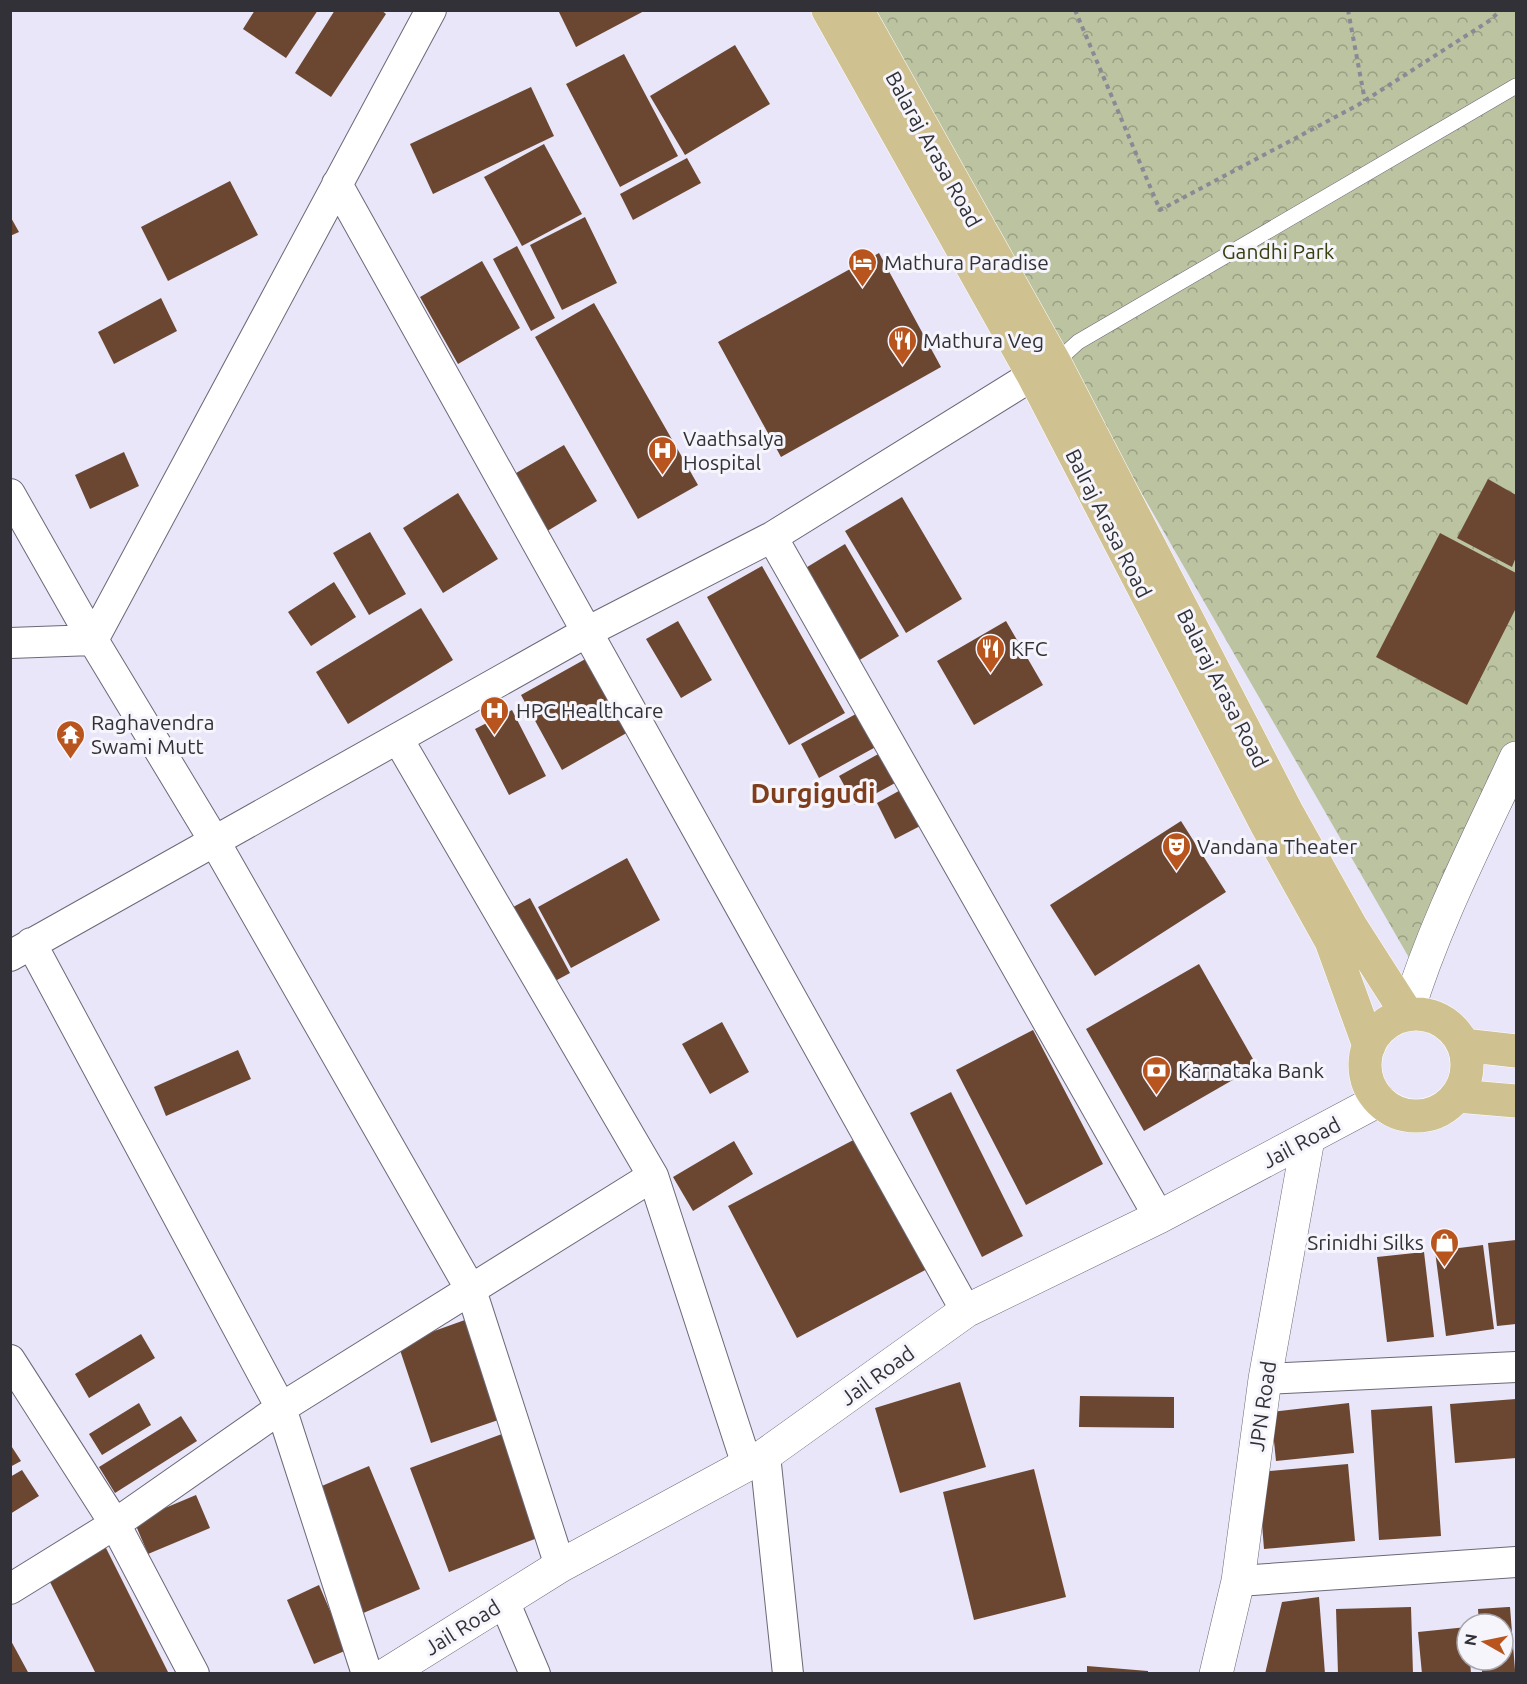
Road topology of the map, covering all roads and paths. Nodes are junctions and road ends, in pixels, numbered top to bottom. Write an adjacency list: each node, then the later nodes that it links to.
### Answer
1 (431, 10): 9 (street)
2 (828, 10): 10 (main road, Balraj Arasa Road)
3 (856, 10): 10 (main road, Balaraj Arasa Road)
4 (1075, 10): 8 (path)
5 (1348, 10): 8 (path)
6 (1501, 10): 8 (path)
7 (1516, 86): 10 (lane)
8 (1365, 101)
9 (338, 184): 13 (street); 14 (street)
10 (1044, 369): 12 (street); 20 (main road, Balaraj Arasa Road); 22 (main road, Balraj Arasa Road)
11 (10, 494): 14 (street)
12 (772, 537): 13 (street); 29 (street)
13 (588, 632): 16 (street); 31 (street)
14 (93, 640): 15 (street); 18 (street)
15 (10, 643)
16 (398, 739): 18 (street); 28 (street)
17 (1516, 758): 20 (main road)
18 (215, 842): 19 (street); 30 (street)
19 (21, 950): 35 (street)
20 (1407, 1014): 21 (main road); 22 (main road)
21 (1463, 1045): 23 (main road); 24 (main road)
22 (1369, 1046): 25 (main road)
23 (1516, 1051)
24 (1457, 1096): 25 (main road); 26 (main road)
25 (1379, 1100): 27 (main road, Jail Road)
26 (1516, 1101)
27 (1308, 1138): 29 (main road, Jail Road); 34 (main road, JPN Road)
28 (654, 1176): 30 (street); 36 (street)
29 (1159, 1217): 31 (main road, Jail Road)
30 (471, 1290): 35 (street); 39 (street)
31 (966, 1311): 36 (main road, Jail Road)
32 (10, 1360): 37 (street)
33 (1516, 1367): 34 (street)
34 (1265, 1379): 40 (main road, JPN Road)
35 (281, 1408): 37 (street); 44 (street)
36 (756, 1460): 39 (main road, Jail Road); 47 (street)
37 (115, 1524): 41 (street); 43 (street)
38 (1516, 1562): 40 (street)
39 (560, 1566): 42 (main road, Jail Road)
40 (1238, 1581): 48 (main road, JPN Road)
41 (10, 1588)
42 (504, 1601): 45 (main road, Jail Road); 46 (street)
43 (194, 1674)
44 (367, 1674)
45 (387, 1674)
46 (536, 1674)
47 (788, 1674)
48 (1216, 1674)

